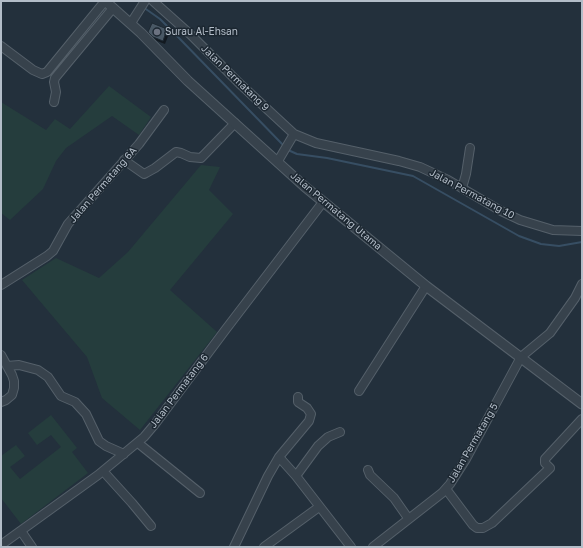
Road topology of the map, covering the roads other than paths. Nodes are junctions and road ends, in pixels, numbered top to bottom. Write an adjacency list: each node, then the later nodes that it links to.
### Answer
1 (105, 1): 4 (street, Jalan Permatang Utama); 6 (street)
2 (145, 1): 5 (street)
3 (153, 1): 10 (street, Jalan Permatang 9)
4 (113, 8): 5 (street, Jalan Permatang Utama); 7 (street)
5 (131, 23): 9 (street, Jalan Permatang Utama)
6 (1, 46)
7 (54, 102)
8 (164, 110): 13 (street, Jalan Permatang 6A)
9 (234, 123): 12 (street, Jalan Permatang Utama); 13 (street)
10 (293, 136): 12 (street); 14 (street, Jalan Permatang 10)
11 (470, 148): 14 (street)
12 (280, 158): 15 (street, Jalan Permatang Utama)
13 (124, 160): 18 (street, Jalan Permatang 6A)
14 (462, 188): 16 (street, Jalan Permatang 10)
15 (324, 202): 19 (street, Jalan Permatang Utama); 29 (street, Jalan Permatang 6)
16 (582, 231)
17 (582, 284): 21 (street)
18 (1, 285)
19 (426, 286): 21 (street, Jalan Permatang Utama); 23 (street)
20 (1, 355): 22 (street)
21 (521, 357): 26 (street, Jalan Permatang Utama); 35 (street, Jalan Permatang 5)
22 (7, 366): 25 (street); 30 (street)
23 (359, 391)
24 (298, 397): 31 (street)
25 (1, 402)
26 (582, 404)
27 (582, 419): 35 (street)
28 (340, 432): 34 (street)
29 (138, 443): 30 (street, Jalan Permatang 6); 36 (street)
30 (124, 454): 33 (street, Jalan Permatang 6)
31 (279, 456): 34 (street); 43 (street)
32 (368, 470): 38 (street)
33 (103, 471): 39 (street); 40 (street, Jalan Permatang 6)
34 (296, 476): 37 (street)
35 (446, 489): 38 (street, Jalan Permatang 5)
36 (200, 492)
37 (319, 507): 44 (street); 45 (street)
38 (408, 518): 46 (street, Jalan Permatang 5)
39 (151, 526)
40 (21, 531): 41 (street, Jalan Permatang 6); 42 (street)
41 (4, 545)
42 (32, 547)
43 (234, 547)
44 (264, 547)
45 (350, 547)
46 (372, 547)

